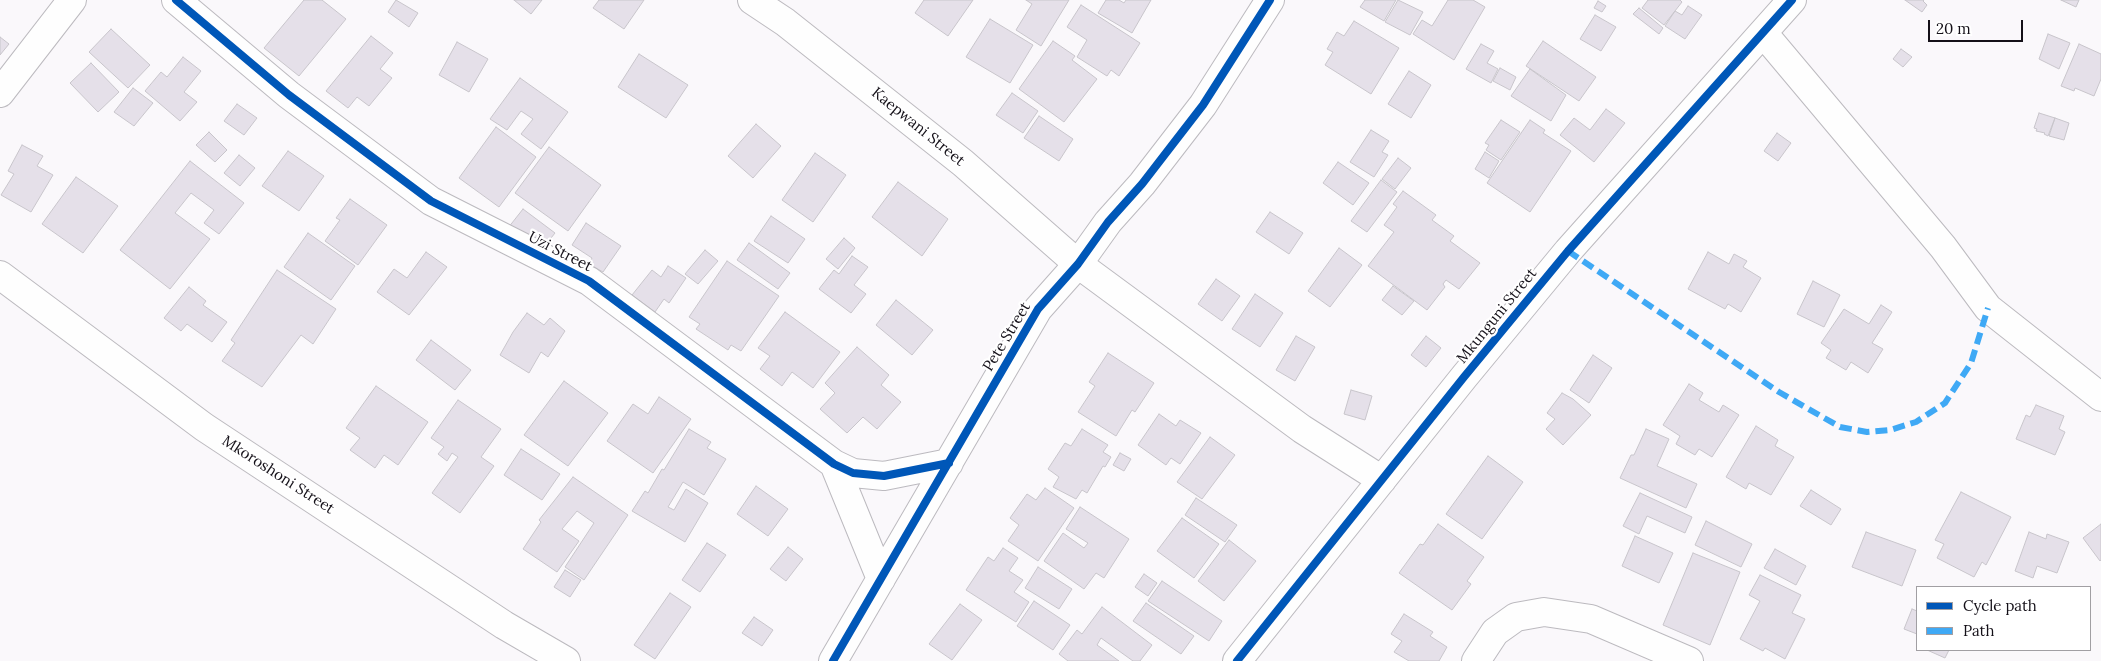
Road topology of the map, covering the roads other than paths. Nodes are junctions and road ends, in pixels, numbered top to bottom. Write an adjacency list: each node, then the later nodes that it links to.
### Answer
1 (72, 0): 7 (street)
2 (176, 0): 12 (street, Uzi Street)
3 (752, 0): 8 (street, Kaepwani Street)
4 (1270, 0): 8 (street, Pete Street)
5 (1792, 0): 6 (street, Mkunguni Street)
6 (1764, 34): 10 (street); 13 (street, Mkunguni Street)
7 (0, 94)
8 (1078, 264): 11 (street, Pete Street); 13 (street, Kaepwani Street)
9 (0, 275): 15 (street, Mkoroshoni Street)
10 (2101, 397)
11 (949, 463): 12 (street, Uzi Street); 14 (street, Pete Street)
12 (834, 464): 14 (street)
13 (1382, 480): 17 (street, Mkunguni Street)
14 (881, 579): 16 (street, Pete Street)
15 (566, 661)
16 (833, 661)
17 (1237, 661)
18 (1476, 661): 19 (street)
19 (1689, 661)

